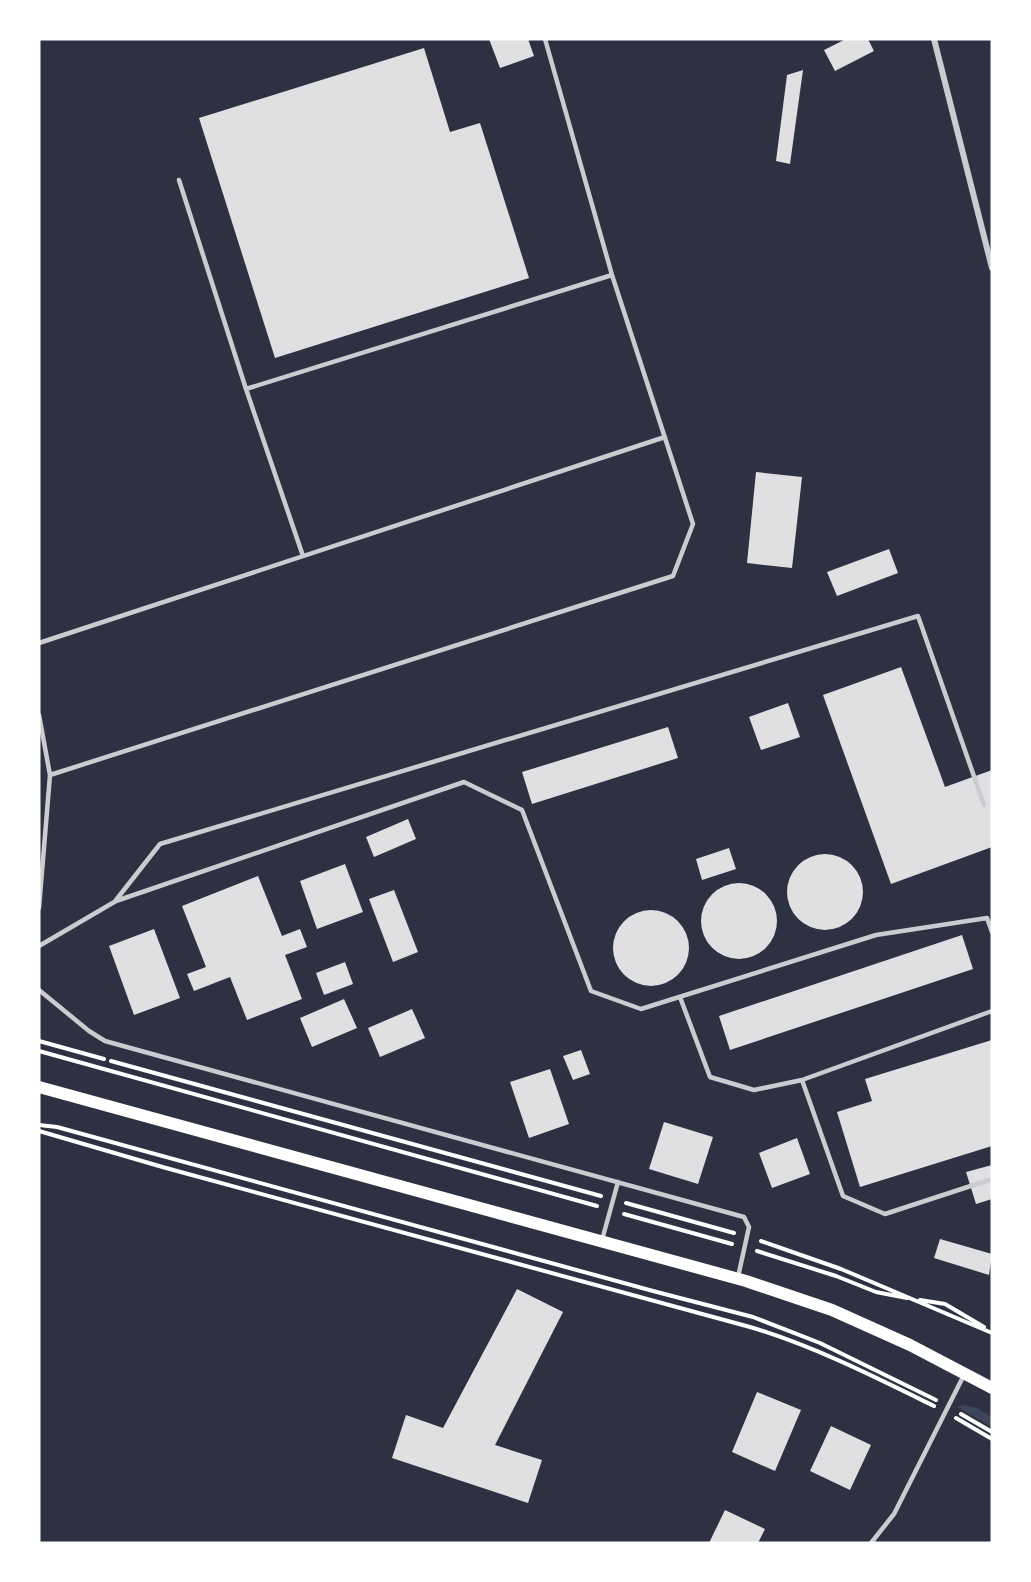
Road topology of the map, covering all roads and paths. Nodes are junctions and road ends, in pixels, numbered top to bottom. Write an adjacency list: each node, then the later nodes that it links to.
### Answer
1 (544, 39): 5 (lane)
2 (934, 39): 4 (street)
3 (179, 180): 6 (lane)
4 (992, 268)
5 (612, 275): 6 (lane); 7 (lane)
6 (246, 389): 8 (lane)
7 (665, 437): 8 (lane); 11 (lane)
8 (303, 555): 9 (lane)
9 (39, 643)
10 (39, 715): 11 (lane)
11 (50, 775): 14 (lane)
12 (984, 805): 13 (lane)
13 (116, 901): 16 (lane); 18 (lane)
14 (39, 908)
15 (992, 932): 18 (lane)
16 (39, 946)
17 (39, 990): 27 (lane)
18 (680, 997): 22 (lane)
19 (992, 1011): 22 (lane)
20 (39, 1041): 28 (path)
21 (39, 1051): 29 (path)
22 (802, 1080): 26 (lane)
23 (39, 1087): 31 (main road)
24 (39, 1125): 38 (path)
25 (39, 1131): 39 (path)
26 (992, 1179)
27 (618, 1182): 28 (lane); 30 (lane)
28 (613, 1200): 29 (lane); 30 (path)
29 (610, 1210): 31 (lane); 32 (path)
30 (747, 1237): 32 (lane); 34 (path)
31 (602, 1242): 33 (main road)
32 (744, 1247): 33 (lane); 34 (path)
33 (737, 1279): 36 (main road)
34 (915, 1299): 35 (path); 35 (path)
35 (992, 1333)
36 (965, 1373): 37 (main road); 38 (lane)
37 (992, 1388)
38 (948, 1406): 39 (lane); 40 (path)
39 (946, 1412): 41 (path); 42 (lane)
40 (992, 1432)
41 (992, 1439)
42 (871, 1543)

